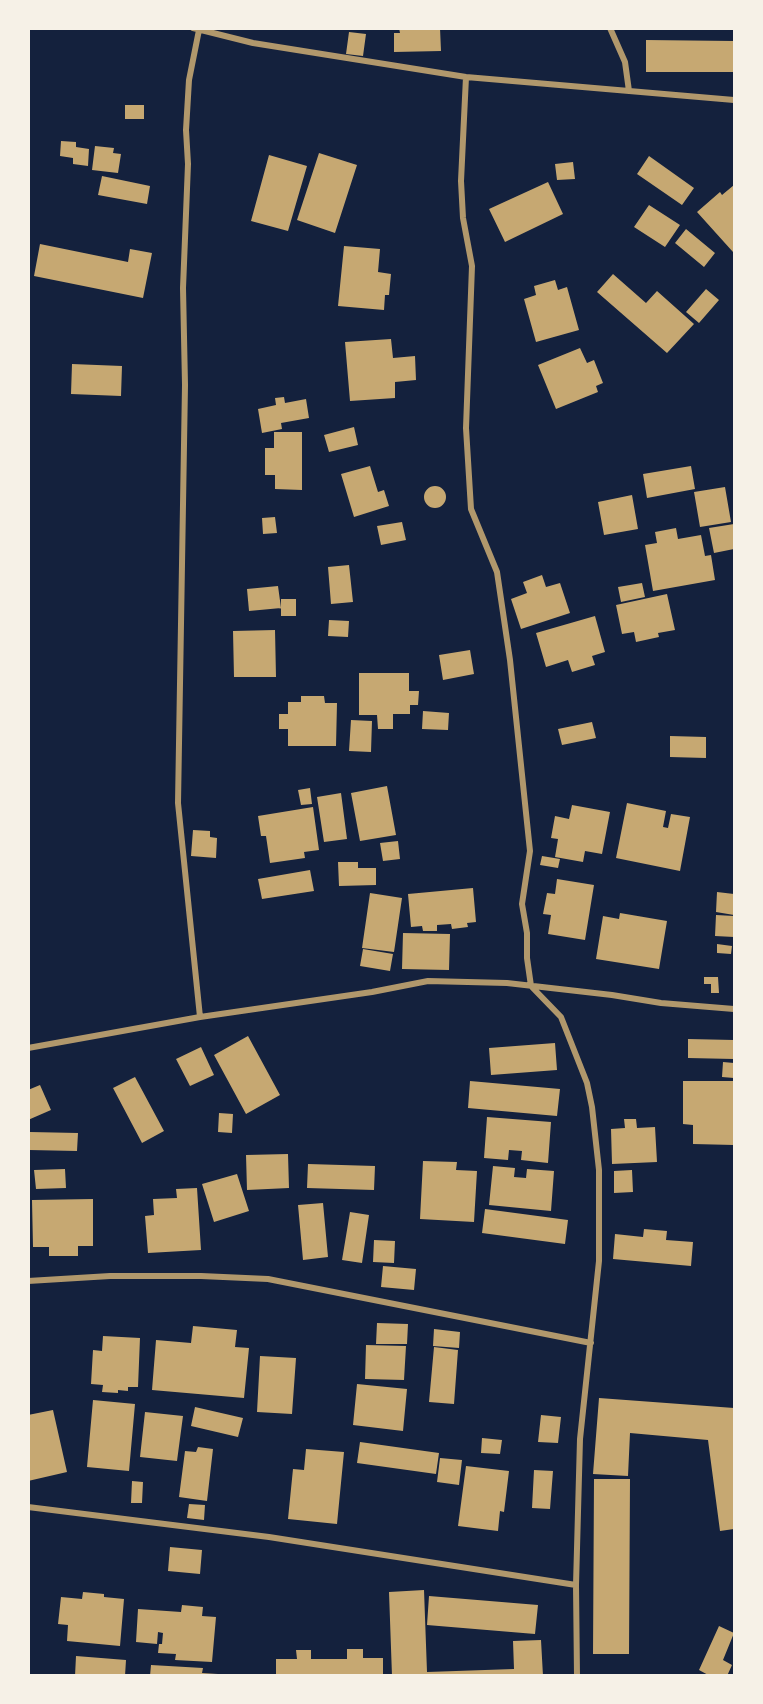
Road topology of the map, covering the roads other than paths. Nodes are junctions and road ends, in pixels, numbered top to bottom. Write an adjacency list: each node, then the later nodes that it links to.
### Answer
1 (610, 28): 4 (street)
2 (196, 29): 3 (street); 8 (street)
3 (466, 77): 4 (street); 6 (street)
4 (629, 91): 5 (street)
5 (735, 100)
6 (531, 986): 7 (street); 8 (street); 11 (street)
7 (735, 1009)
8 (200, 1017): 9 (street)
9 (28, 1048)
10 (28, 1281): 11 (street)
11 (591, 1343): 13 (street)
12 (28, 1507): 13 (street)
13 (576, 1585): 14 (street)
14 (577, 1676)

